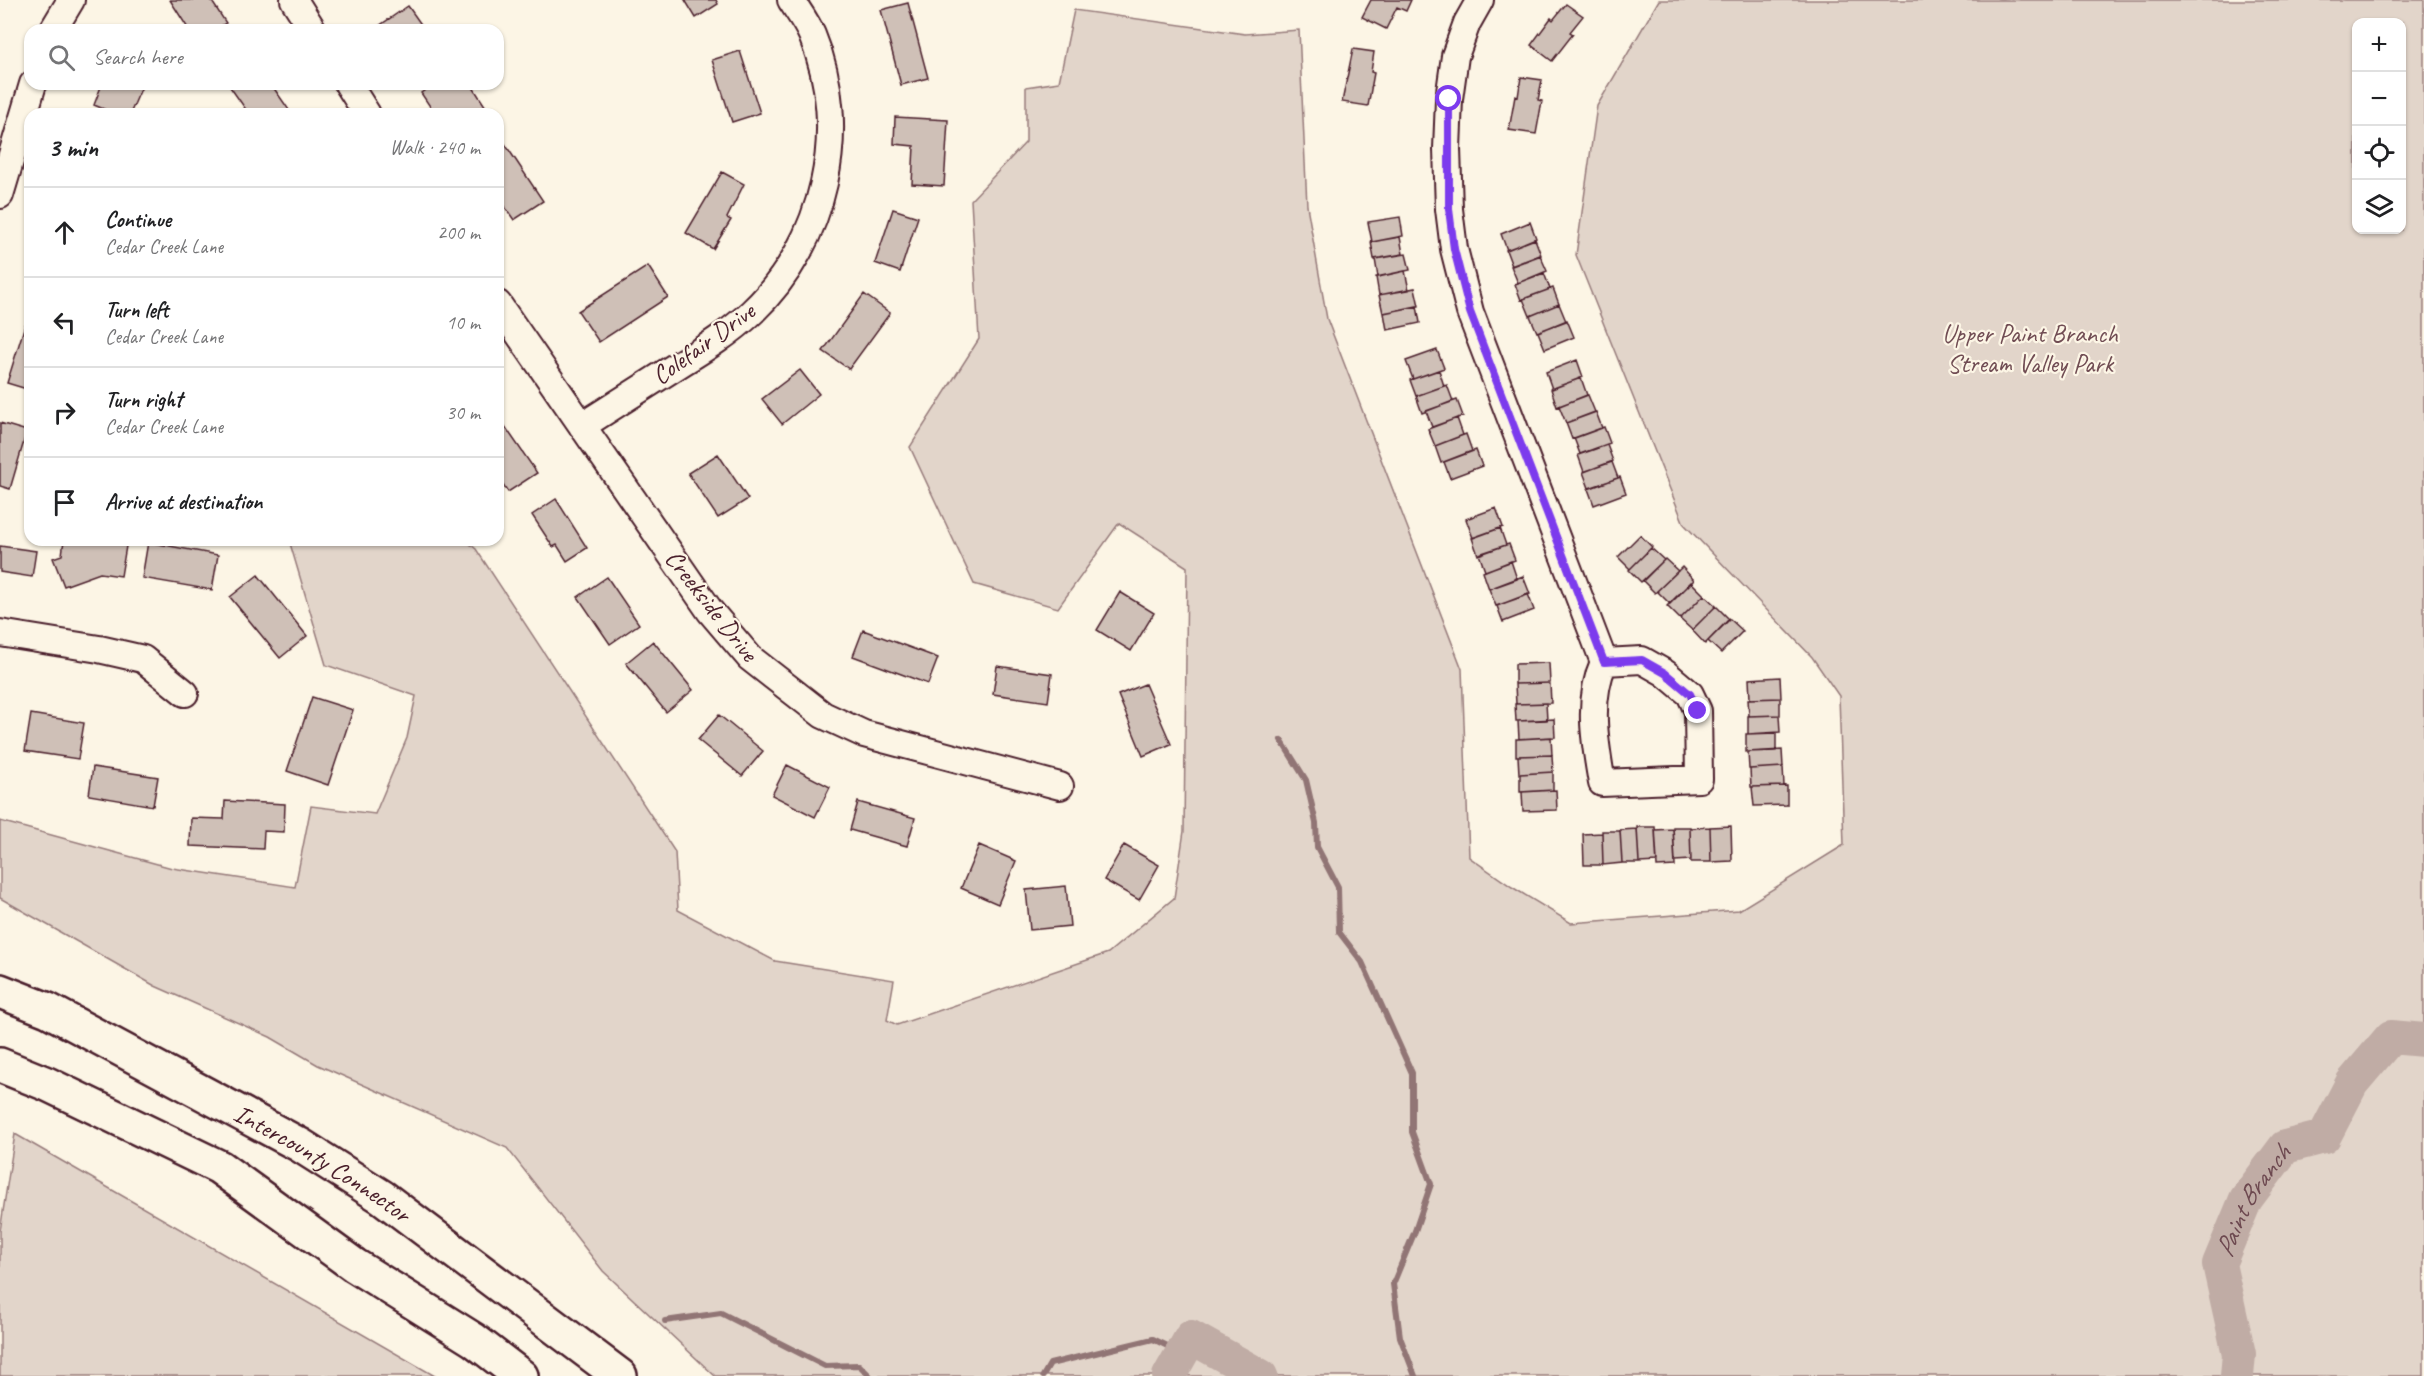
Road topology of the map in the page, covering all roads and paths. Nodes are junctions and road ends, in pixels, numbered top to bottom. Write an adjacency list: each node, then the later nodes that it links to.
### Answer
1 (71, 0): 5 (street)
2 (294, 0): 6 (street)
3 (791, 0): 14 (street, Colefair Drive)
4 (1479, 0): 16 (street)
5 (57, 24)
6 (309, 24)
7 (31, 90): 9 (street)
8 (352, 90): 10 (street)
9 (26, 108)
10 (363, 108)
11 (24, 114): 12 (street)
12 (0, 195)
13 (504, 313): 14 (street, Creekside Drive)
14 (582, 426): 18 (street, Creekside Drive)
15 (0, 633): 17 (street)
16 (1604, 662): 16 (street)
17 (185, 693)
18 (1060, 786)
19 (0, 991): 22 (highway, Intercounty Connector)
20 (0, 1065): 21 (highway)
21 (521, 1376)
22 (620, 1376)

